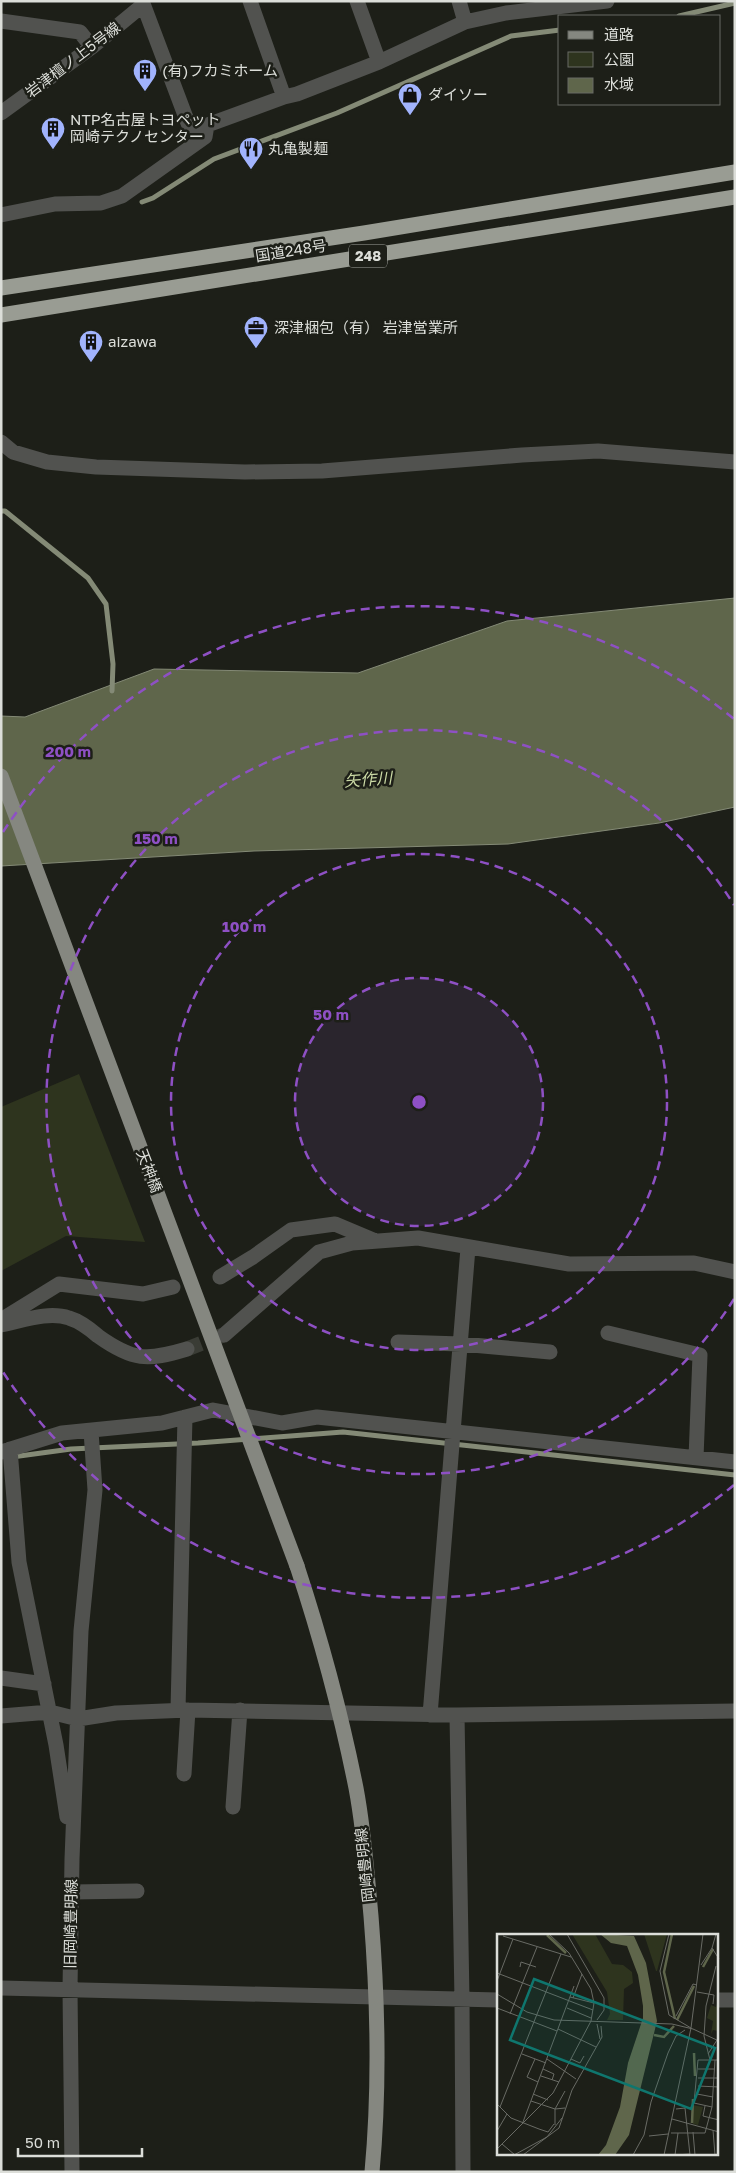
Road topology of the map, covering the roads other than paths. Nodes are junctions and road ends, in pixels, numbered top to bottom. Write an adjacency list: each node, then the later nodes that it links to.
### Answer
1 (250, 1): 11 (street)
2 (358, 1): 10 (street)
3 (459, 1): 8 (street)
4 (607, 1): 6 (street)
5 (143, 3): 9 (street, 岩津檀ノ上5号線); 13 (street)
6 (558, 4): 8 (street)
7 (1, 21): 9 (street)
8 (465, 22): 10 (street)
9 (92, 47): 12 (street, 岩津檀ノ上5号線)
10 (379, 62): 11 (street)
11 (284, 97): 13 (street)
12 (1, 113)
13 (208, 125): 16 (street)
14 (735, 172): 17 (highway, 国道248号 / 248)
15 (735, 197): 18 (highway, 国道248号 / 248)
16 (1, 215)
17 (1, 288)
18 (1, 315)
19 (1, 442): 20 (street)
20 (735, 462)
21 (1, 776): 41 (main road, 天神橋, bridge)
22 (377, 1241): 23 (street); 25 (street); 30 (street)
23 (468, 1248): 24 (street); 32 (street)
24 (735, 1272)
25 (220, 1277)
26 (173, 1287): 27 (street)
27 (1, 1320)
28 (1, 1325): 33 (street)
29 (608, 1334): 39 (street)
30 (224, 1335)
31 (398, 1342): 32 (street)
32 (461, 1344): 34 (street); 37 (street)
33 (187, 1349)
34 (550, 1352)
35 (185, 1417): 36 (street); 37 (street); 44 (street)
36 (91, 1431): 38 (street); 52 (street)
37 (455, 1433): 39 (street); 49 (street)
38 (5, 1450): 43 (street)
39 (696, 1458): 40 (street)
40 (735, 1462)
41 (297, 1566): 48 (main road, 岡崎豊明線)
42 (1, 1678): 43 (street)
43 (44, 1684): 47 (street)
44 (183, 1710): 45 (street); 52 (street); 53 (street)
45 (240, 1710): 48 (street); 54 (street)
46 (735, 1711): 51 (street)
47 (50, 1712): 50 (street); 52 (street); 55 (street)
48 (339, 1712): 49 (street); 60 (main road, 岡崎豊明線)
49 (430, 1715): 51 (street)
50 (1, 1716)
51 (457, 1716): 61 (street)
52 (78, 1719): 55 (street)
53 (184, 1774)
54 (234, 1807)
55 (72, 1859): 57 (street, 旧岡崎豊明線)
56 (137, 1891): 57 (street)
57 (72, 1892): 59 (street, 旧岡崎豊明線)
58 (1, 1988): 59 (street)
59 (70, 1989): 60 (street); 65 (street, 旧岡崎豊明線)
60 (377, 1997): 61 (street); 66 (main road, 岡崎豊明線)
61 (462, 2000): 62 (street); 67 (street)
62 (497, 2000)
63 (718, 2000): 64 (street)
64 (735, 2000)
65 (72, 2172)
66 (372, 2172)
67 (463, 2172)

